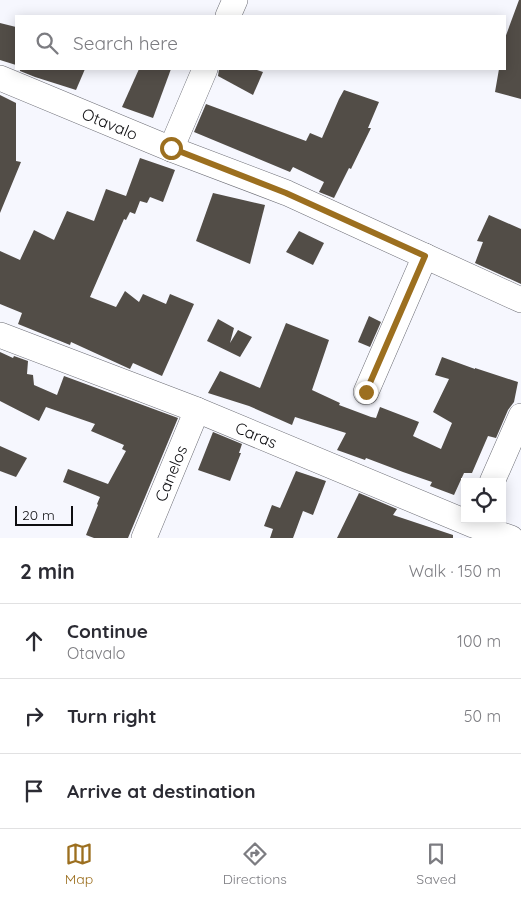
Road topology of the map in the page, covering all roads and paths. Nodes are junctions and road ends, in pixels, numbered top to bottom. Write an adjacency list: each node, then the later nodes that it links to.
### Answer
1 (235, 0): 2 (street)
2 (228, 15)
3 (205, 70): 5 (street)
4 (0, 78): 5 (street, Otavalo)
5 (171, 148): 6 (street, Otavalo)
6 (425, 256): 7 (street, Otavalo); 9 (street)
7 (521, 300)
8 (0, 335): 10 (street, Caras)
9 (366, 392)
10 (197, 410): 13 (street, Caras); 14 (street, Canelos)
11 (521, 416): 12 (street)
12 (494, 478)
13 (472, 527): 15 (street, Caras)
14 (144, 538)
15 (511, 538)

